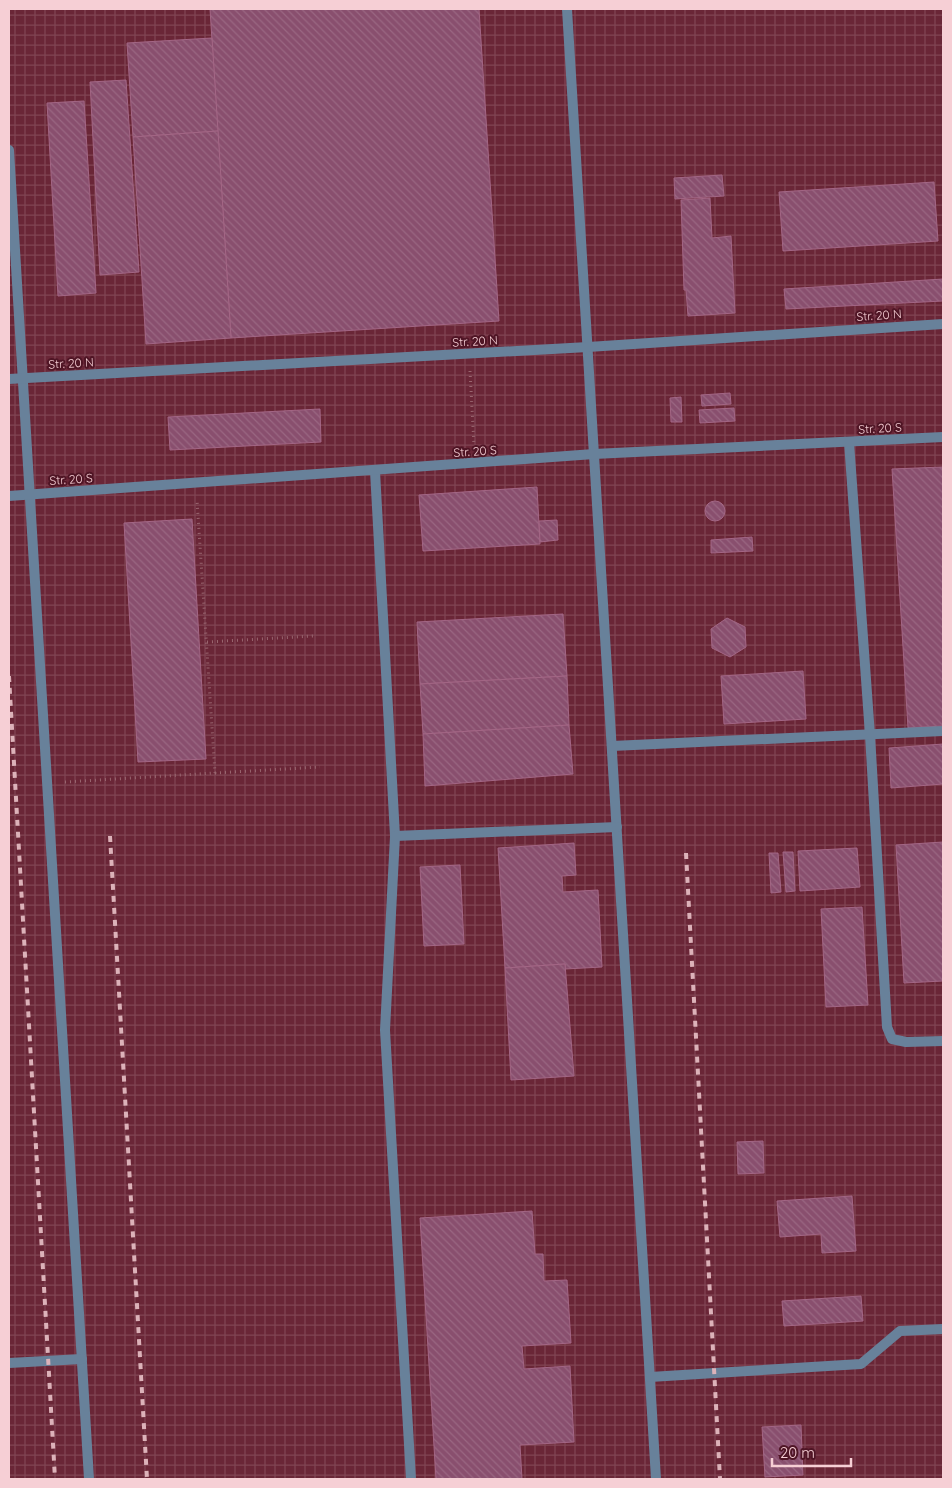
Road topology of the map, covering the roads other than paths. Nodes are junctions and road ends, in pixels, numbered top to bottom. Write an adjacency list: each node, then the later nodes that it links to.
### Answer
1 (568, 9): 4 (lane)
2 (9, 150): 5 (lane)
3 (943, 324): 4 (lane, Str. 20 N)
4 (588, 347): 5 (lane, Str. 20 N); 9 (lane)
5 (23, 378): 6 (lane, Str. 20 N); 11 (lane)
6 (9, 379)
7 (943, 437): 8 (lane, Str. 20 S)
8 (849, 442): 9 (lane, Str. 20 S); 14 (lane)
9 (594, 454): 10 (lane, Str. 20 S); 15 (lane)
10 (375, 471): 11 (lane, Str. 20 S); 17 (lane)
11 (30, 495): 12 (lane, Str. 20 S); 20 (lane)
12 (9, 496)
13 (943, 731): 14 (lane)
14 (870, 735): 15 (lane); 18 (lane)
15 (612, 746): 16 (lane)
16 (617, 827): 17 (lane); 22 (lane)
17 (395, 836): 24 (lane)
18 (943, 1041)
19 (943, 1329): 22 (lane)
20 (82, 1360): 21 (lane); 23 (lane)
21 (9, 1363)
22 (650, 1378): 25 (lane)
23 (89, 1479)
24 (411, 1479)
25 (656, 1479)

